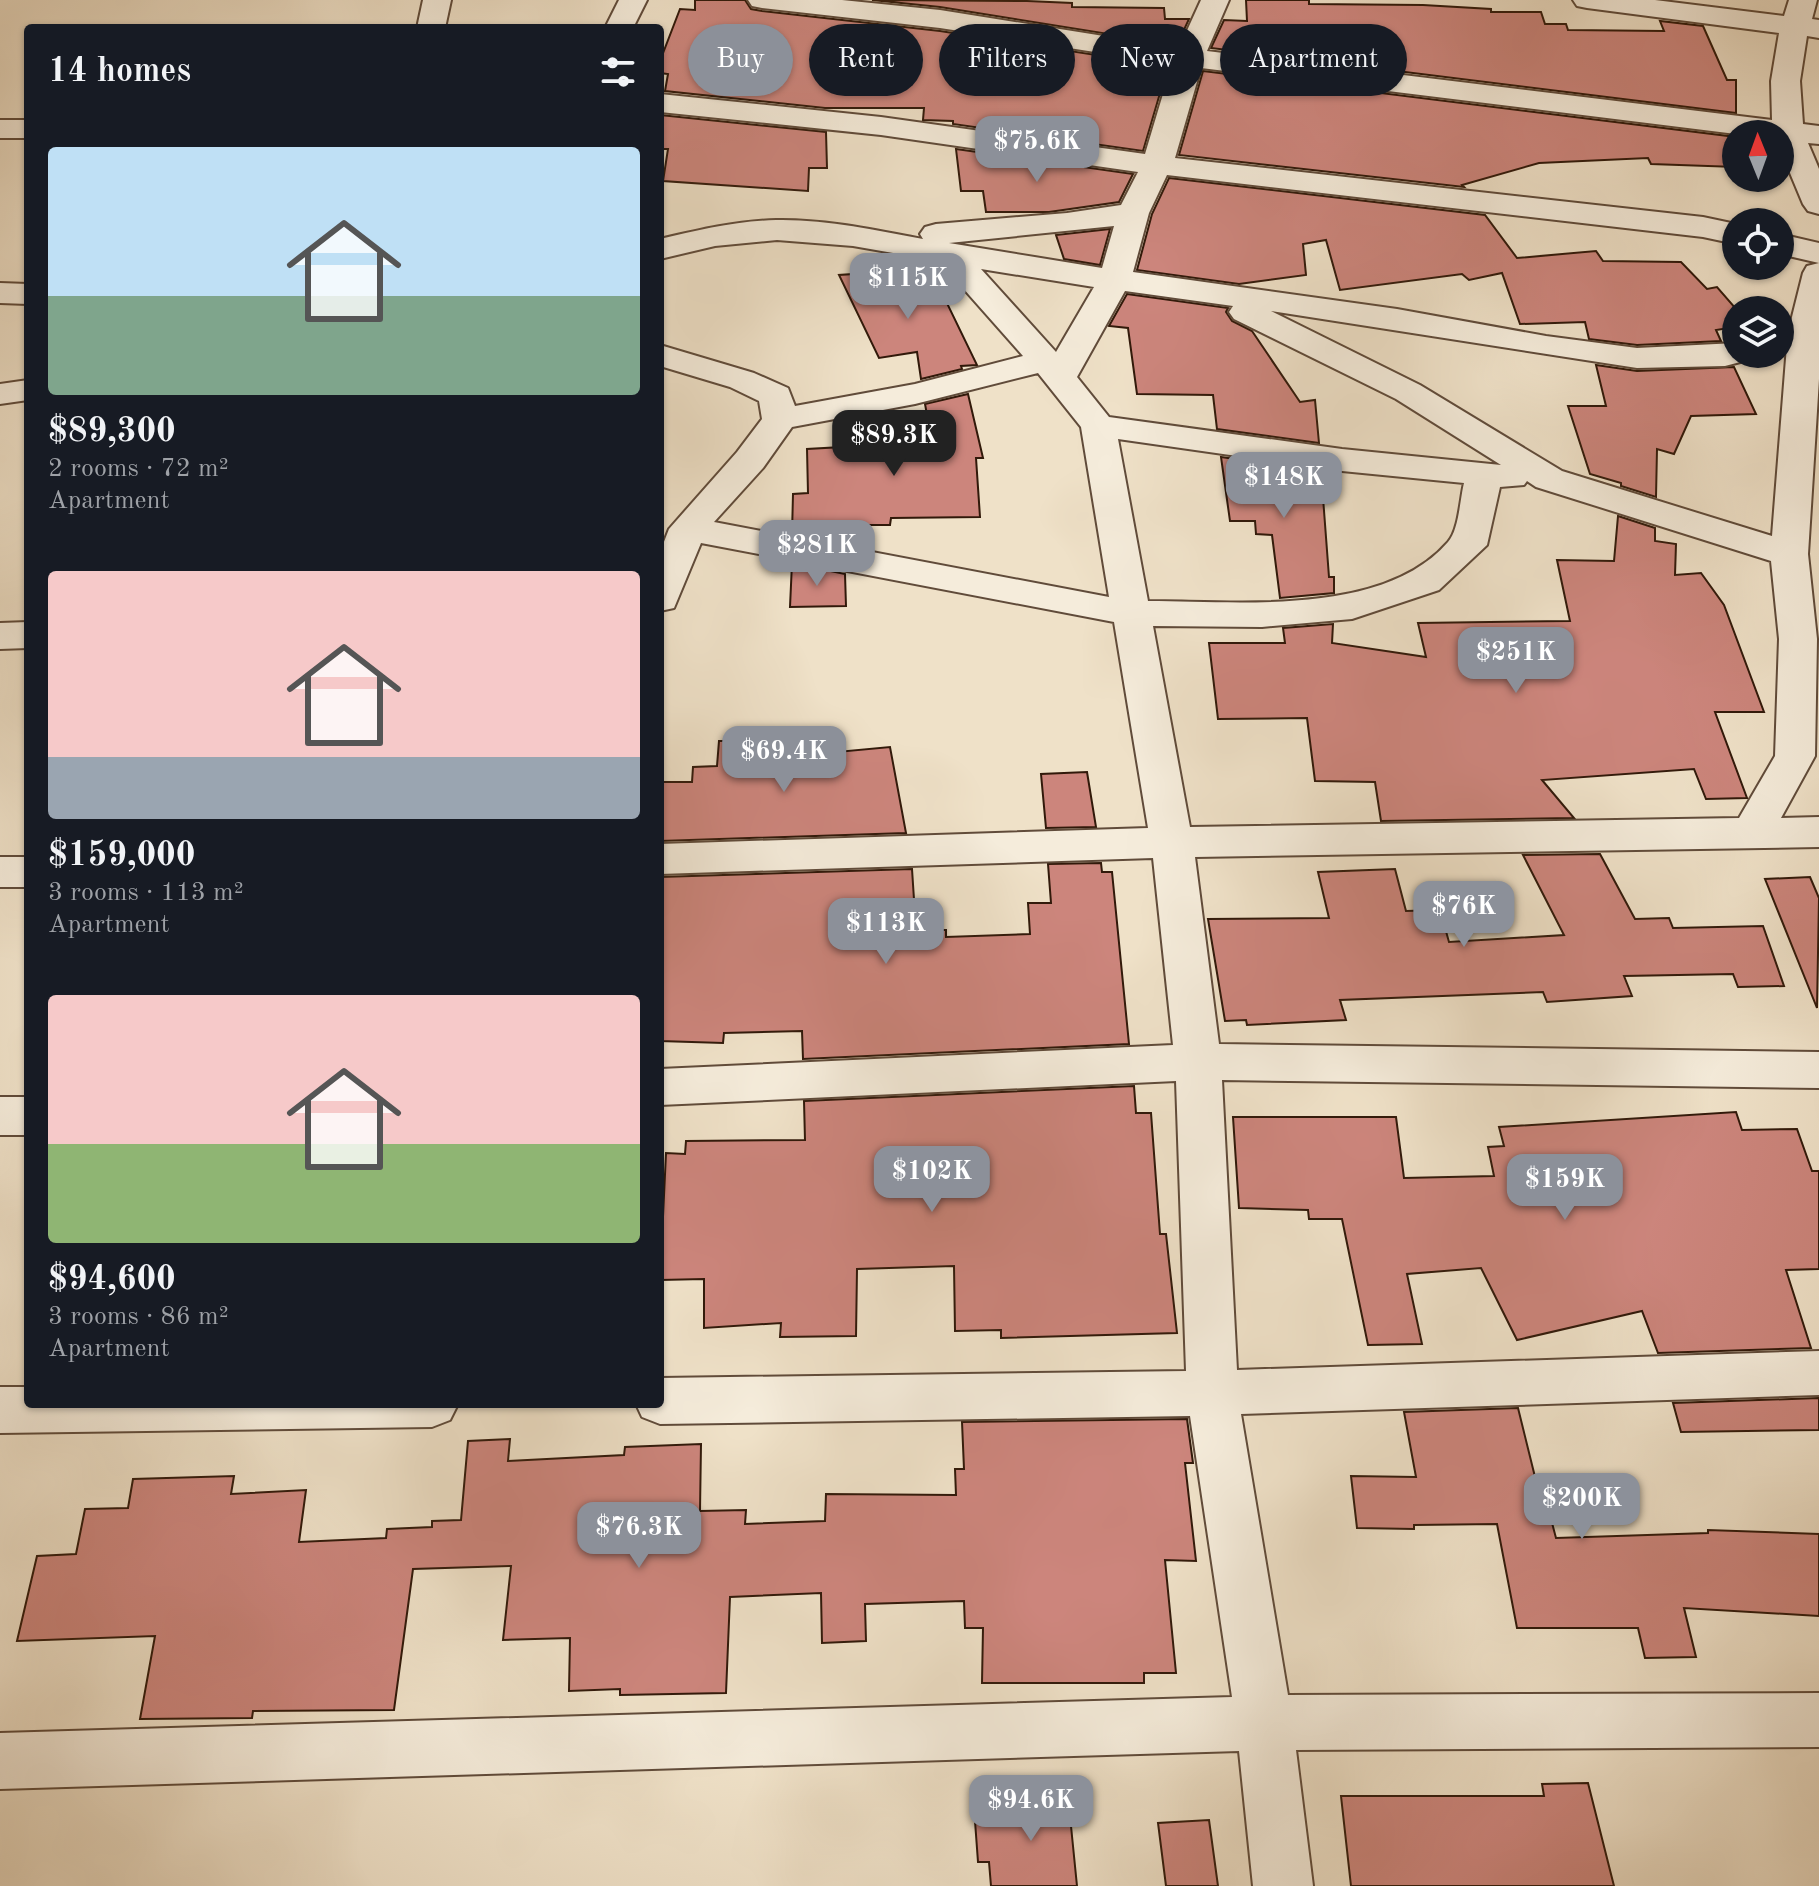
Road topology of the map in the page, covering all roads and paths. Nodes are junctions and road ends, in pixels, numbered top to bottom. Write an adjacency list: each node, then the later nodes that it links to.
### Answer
1 (437, 0): 7 (street)
2 (633, 0): 8 (street)
3 (762, 0): 10 (street)
4 (1215, 0): 9 (street)
5 (1587, 0): 6 (street)
6 (1806, 19): 14 (street)
7 (432, 24)
8 (621, 24)
9 (1204, 25)
10 (1091, 43)
11 (1204, 60): 15 (street)
12 (1178, 96): 21 (street)
13 (664, 103): 21 (street)
14 (1787, 120)
15 (1722, 123)
16 (0, 129): 17 (street)
17 (24, 129)
18 (1794, 132): 19 (street)
19 (1819, 135)
20 (1794, 143): 22 (street)
21 (1157, 165): 23 (street); 24 (street)
22 (1819, 204)
23 (1133, 213): 25 (street); 31 (street)
24 (1722, 231)
25 (853, 236): 27 (street); 28 (street)
26 (1794, 247): 29 (street)
27 (664, 248)
28 (948, 252): 31 (street); 39 (street)
29 (1819, 253)
30 (1819, 273): 35 (street)
31 (1115, 279): 34 (street); 39 (street)
32 (0, 293): 33 (street)
33 (24, 294)
34 (1206, 294): 37 (street); 45 (street)
35 (1794, 332)
36 (664, 356): 42 (street)
37 (1722, 356)
38 (1792, 368): 47 (street)
39 (1052, 369): 42 (street); 43 (street)
40 (24, 391): 41 (street)
41 (0, 394)
42 (780, 419): 46 (street)
43 (1098, 426): 44 (street); 49 (street)
44 (1484, 476): 45 (street); 49 (street)
45 (1549, 479): 47 (street)
46 (688, 529): 48 (street); 49 (street)
47 (1789, 554): 53 (street)
48 (664, 589)
49 (1130, 613): 54 (street)
50 (24, 635): 51 (street)
51 (0, 636)
52 (1819, 832): 53 (street)
53 (1750, 835): 54 (street)
54 (1172, 842): 55 (street); 58 (street)
55 (664, 859)
56 (0, 872): 57 (street)
57 (24, 872)
58 (1198, 1062): 59 (street); 60 (street); 64 (street)
59 (1819, 1070)
60 (664, 1087)
61 (0, 1116): 62 (street)
62 (24, 1116)
63 (1819, 1373): 64 (street)
64 (1212, 1393): 65 (street); 69 (street)
65 (664, 1401)
66 (144, 1408): 67 (street)
67 (0, 1410)
68 (1819, 1720): 69 (street)
69 (1264, 1723): 70 (street); 71 (street)
70 (0, 1761)
71 (1283, 1886)

